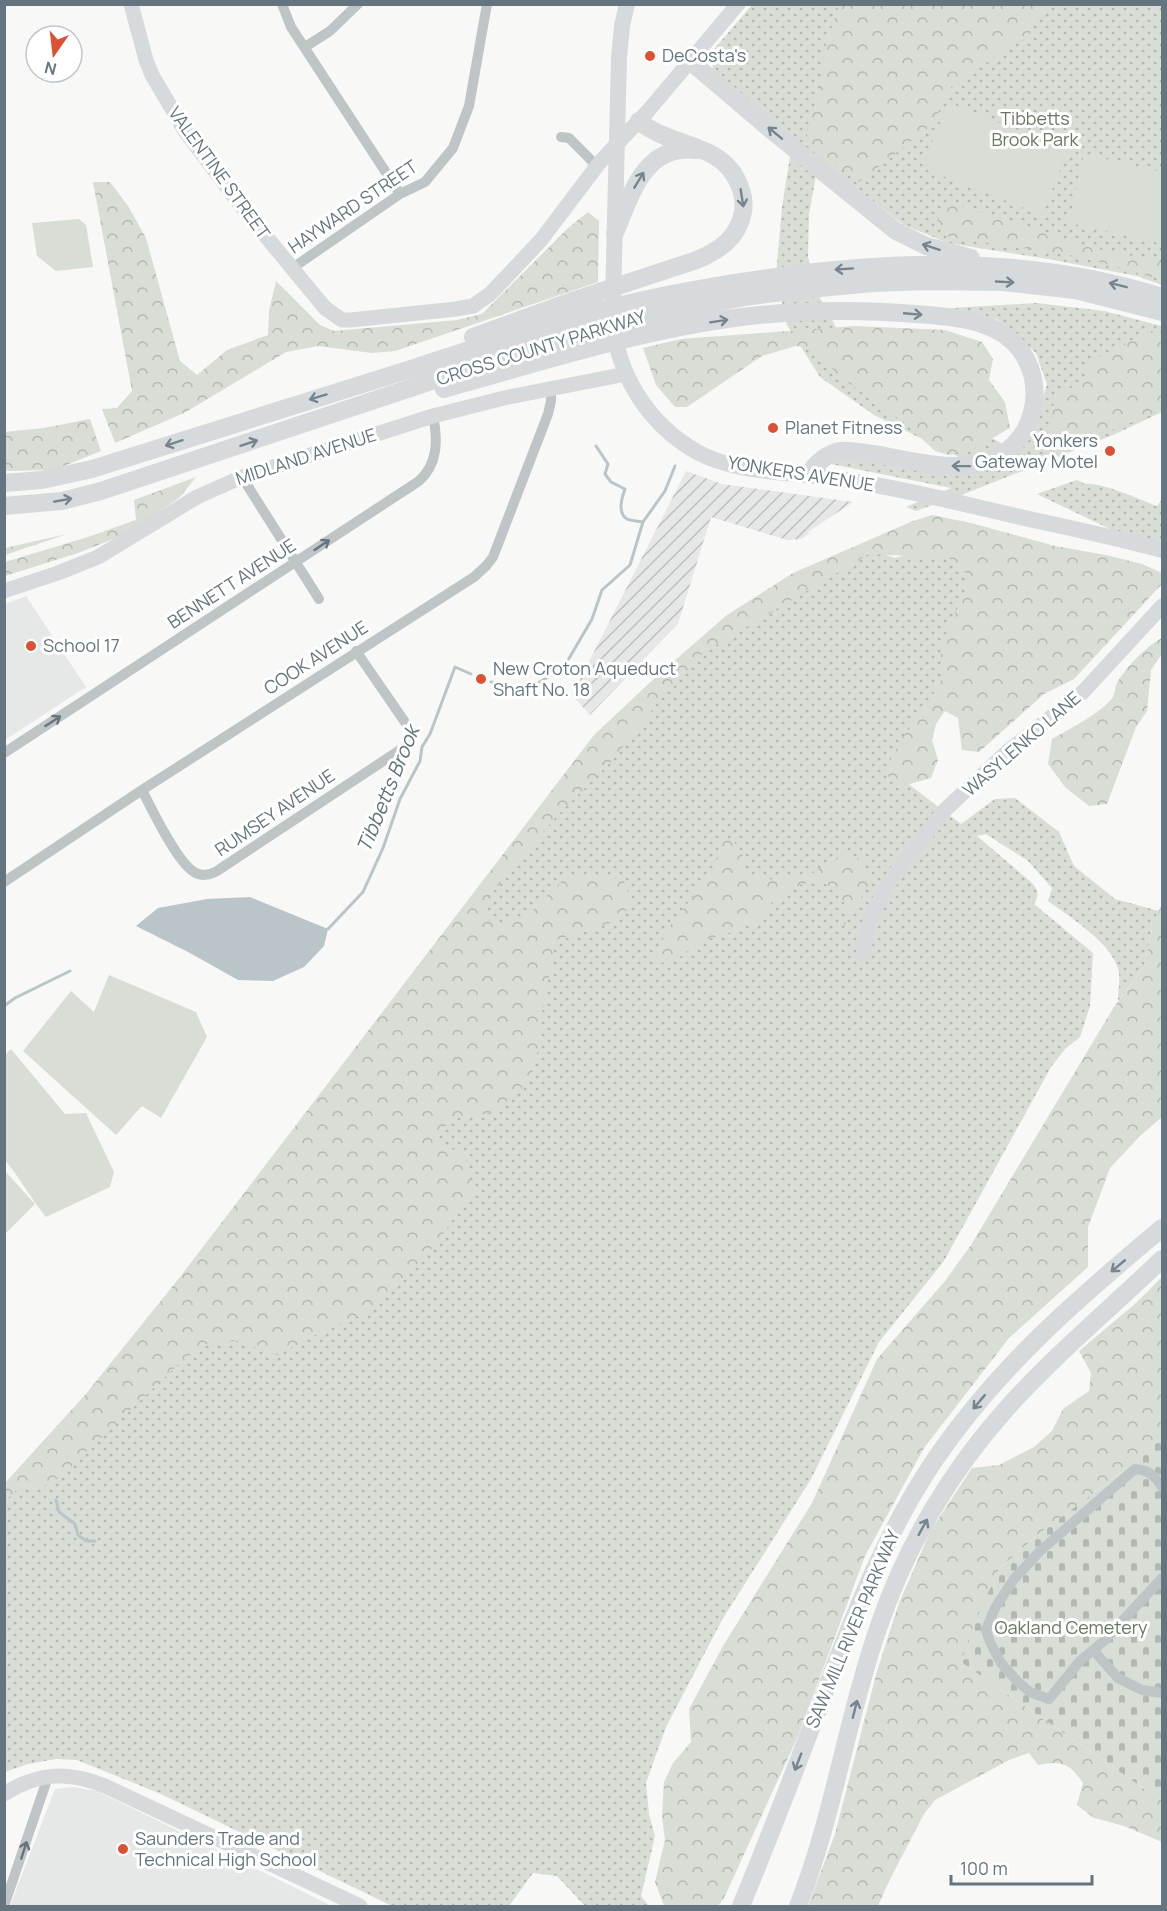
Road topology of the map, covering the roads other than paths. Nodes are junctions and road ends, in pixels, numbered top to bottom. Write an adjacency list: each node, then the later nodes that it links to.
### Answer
1 (131, 4): 17 (street, VALENTINE STREET)
2 (282, 4): 7 (street)
3 (358, 4): 7 (street)
4 (487, 4): 14 (street, HAYWARD STREET)
5 (627, 4): 11 (main road, YONKERS AVENUE)
6 (738, 4): 8 (street)
7 (305, 48): 14 (street)
8 (690, 61): 9 (street); 16 (highway, one-way to 8)
9 (639, 122): 11 (street); 12 (highway)
10 (561, 137): 13 (street)
11 (616, 145): 13 (street); 15 (main road, YONKERS AVENUE)
12 (709, 153): 15 (highway, one-way to 12); 23 (highway, one-way to 23)
13 (597, 166): 17 (street, VALENTINE STREET)
14 (400, 194): 17 (street, HAYWARD STREET)
15 (615, 233): 22 (main road, YONKERS AVENUE)
16 (1008, 268): 18 (highway, CROSS COUNTY PARKWAY, one-way to 16); 19 (highway, CROSS COUNTY PARKWAY, one-way to 19)
17 (291, 269)
18 (1162, 297)
19 (644, 309): 20 (highway, CROSS COUNTY PARKWAY, one-way to 20); 21 (highway, CROSS COUNTY PARKWAY)
20 (1162, 312)
21 (589, 331): 23 (highway, CROSS COUNTY PARKWAY); 26 (highway, one-way to 26); 29 (highway, one-way to 21)
22 (626, 374): 24 (street, MIDLAND AVENUE); 26 (main road, YONKERS AVENUE)
23 (366, 383): 28 (highway, CROSS COUNTY PARKWAY, one-way to 28)
24 (551, 389): 25 (street, MIDLAND AVENUE); 35 (street, COOK AVENUE)
25 (433, 416): 27 (street, MIDLAND AVENUE); 31 (street, BENNETT AVENUE, one-way to 25)
26 (808, 475): 30 (main road, YONKERS AVENUE)
27 (242, 477): 31 (street); 32 (street, MIDLAND AVENUE)
28 (4, 483)
29 (4, 506)
30 (1162, 550)
31 (296, 562): 33 (street); 36 (street, BENNETT AVENUE, one-way to 31)
32 (4, 591)
33 (319, 599)
34 (1162, 606): 39 (street, WASYLENKO LANE)
35 (356, 651): 37 (street, COOK AVENUE); 37 (street, RUMSEY AVENUE)
36 (4, 753)
37 (142, 790): 38 (street, COOK AVENUE)
38 (4, 882)
39 (863, 954)
40 (1162, 1228): 49 (highway, SAW MILL RIVER PARKWAY, one-way to 49)
41 (1162, 1259): 48 (highway, SAW MILL RIVER PARKWAY, one-way to 41)
42 (1162, 1487): 44 (street)
43 (1162, 1578): 44 (street)
44 (1093, 1650): 45 (street)
45 (1162, 1693)
46 (48, 1777): 47 (street); 50 (street, one-way to 46); 51 (street)
47 (4, 1794)
48 (823, 1829): 52 (highway, SAW MILL RIVER PARKWAY); 53 (highway)
49 (741, 1901)
50 (4, 1906)
51 (360, 1906)
52 (798, 1906)
53 (809, 1906)

